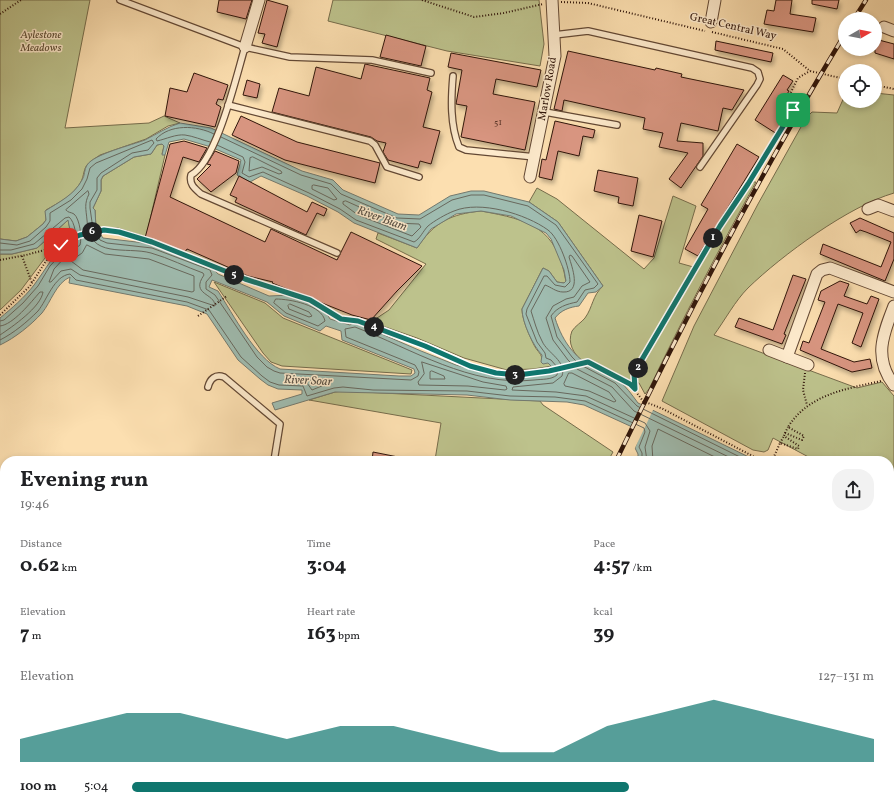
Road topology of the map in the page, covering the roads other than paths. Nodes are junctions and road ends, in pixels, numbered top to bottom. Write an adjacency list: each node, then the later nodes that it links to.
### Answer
1 (120, 0): 7 (lane)
2 (259, 0): 7 (street)
3 (714, 0): 5 (street)
4 (552, 1): 6 (street, Marlow Road)
5 (711, 22)
6 (554, 35): 11 (street, Marlow Road); 14 (lane)
7 (245, 47): 8 (lane); 10 (lane)
8 (432, 73)
9 (453, 76): 13 (lane)
10 (228, 105): 15 (lane); 19 (lane)
11 (545, 112): 12 (lane); 13 (street, Marlow Road)
12 (617, 125)
13 (535, 157): 16 (street, Marlow Road)
14 (700, 166)
15 (419, 177)
16 (530, 177)
17 (868, 209): 18 (street)
18 (894, 211)
19 (337, 253)
20 (894, 292): 23 (street)
21 (894, 306): 25 (street)
22 (768, 350): 23 (street)
23 (787, 357): 24 (street)
24 (808, 365)
25 (892, 382)
26 (208, 387): 27 (lane)
27 (275, 456)

